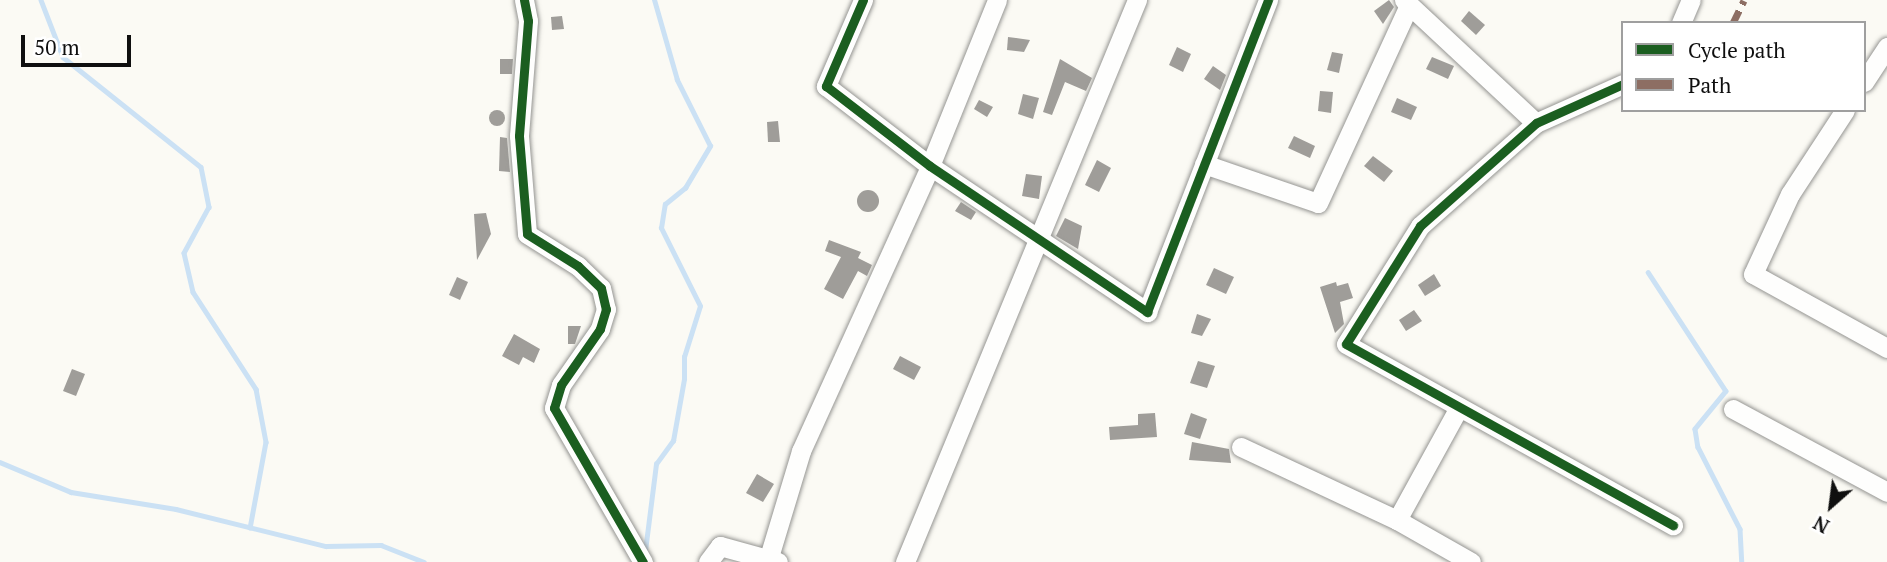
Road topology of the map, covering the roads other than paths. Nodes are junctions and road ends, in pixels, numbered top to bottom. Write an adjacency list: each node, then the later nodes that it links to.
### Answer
1 (524, 0): 26 (street)
2 (863, 0): 15 (street)
3 (997, 0): 15 (street)
4 (1137, 0): 16 (street)
5 (1268, 0): 14 (street)
6 (1691, 0): 8 (street)
7 (1406, 3): 13 (street); 14 (street)
8 (1682, 21)
9 (1887, 47): 10 (street)
10 (1866, 79)
11 (1621, 85): 13 (street)
12 (1844, 112): 17 (street)
13 (1536, 123): 18 (street)
14 (1204, 164): 16 (street)
15 (930, 166): 16 (street); 25 (street)
16 (1037, 238): 28 (street)
17 (1887, 348)
18 (1459, 407): 22 (street); 23 (street)
19 (1733, 409): 21 (street)
20 (1241, 447): 22 (street)
21 (1887, 492)
22 (1397, 520): 24 (street)
23 (1672, 525)
24 (1445, 555): 29 (street)
25 (774, 559): 27 (street)
26 (643, 562)
27 (708, 562)
28 (905, 562)
29 (1471, 562)

